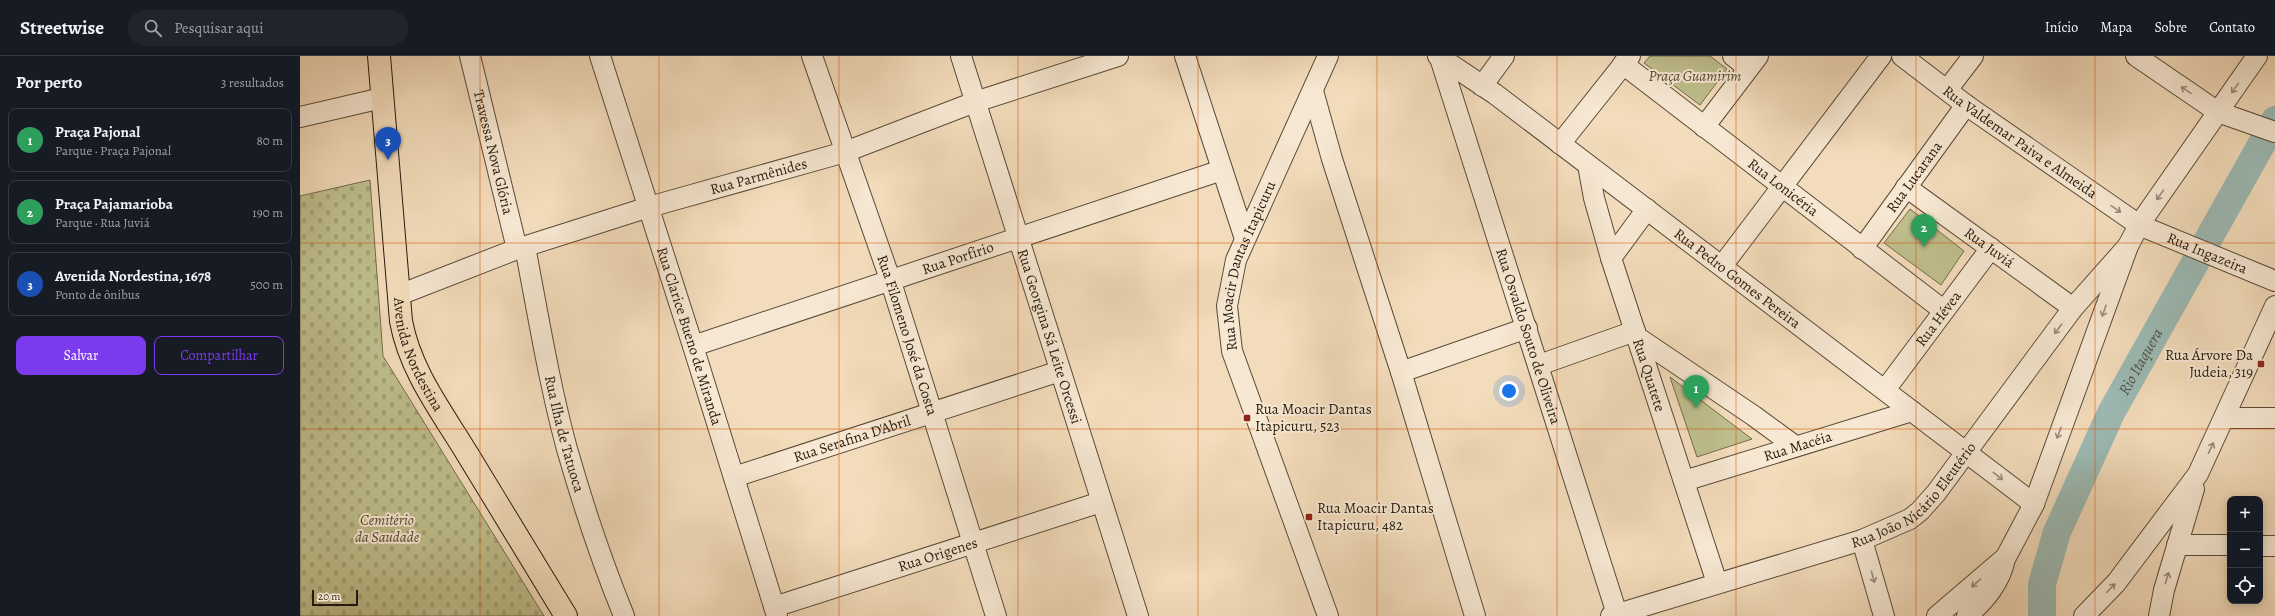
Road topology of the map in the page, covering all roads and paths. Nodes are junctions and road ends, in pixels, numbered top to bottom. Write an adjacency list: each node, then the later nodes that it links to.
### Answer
1 (379, 56): 21 (main road, Avenida Nordestina)
2 (470, 56): 40 (street, Travessa Nova Glória)
3 (600, 56): 34 (street, Rua Clarice Bueno de Miranda)
4 (812, 56): 29 (street, Rua Filomeno José da Costa)
5 (960, 56): 22 (street, Rua Georgina Sá Leite Orcessi)
6 (1118, 56): 22 (street, Rua Parmênides)
7 (1184, 56): 31 (street)
8 (1328, 56): 20 (street, Rua Moacir Dantas Itapicuru)
9 (1504, 56): 18 (street)
10 (1881, 56): 32 (street)
11 (1902, 56): 19 (street, Rua Valdemar Paiva e Almeida)
12 (1973, 56): 19 (street)
13 (2136, 56): 24 (street, one-way to 13)
14 (2257, 56): 24 (street, one-way to 24)
15 (1439, 57): 18 (street, Rua Pedro Gomes Pereira); 51 (street, Rua Osvaldo Souto de Oliveira)
16 (1626, 60): 26 (street, Rua Lonicéria); 28 (street)
17 (1747, 60): 26 (street)
18 (1482, 86): 28 (street, Rua Pedro Gomes Pereira)
19 (1947, 90): 23 (street, Rua Valdemar Paiva e Almeida)
20 (1313, 91): 38 (street, Rua Moacir Dantas Itapicuru); 56 (street)
21 (382, 98): 25 (street); 47 (main road, Avenida Nordestina)
22 (975, 102): 29 (street, Rua Parmênides); 37 (street, Rua Georgina Sá Leite Orcessi)
23 (1966, 105): 33 (street, Rua Lucarana); 36 (street, Rua Valdemar Paiva e Almeida, one-way to 36)
24 (2218, 112): 27 (street); 36 (street, one-way to 36)
25 (300, 117)
26 (1704, 127): 32 (street, Rua Lonicéria)
27 (2275, 132)
28 (1560, 144): 30 (street, Rua Pedro Gomes Pereira)
29 (845, 152): 34 (street, Rua Parmênides); 45 (street, Rua Filomeno José da Costa)
30 (1588, 165): 35 (street, Rua Pedro Gomes Pereira); 43 (street, Rua Quatete)
31 (1222, 170): 37 (street, Rua Porfírio); 38 (street)
32 (1782, 187): 42 (street, Rua Lonicéria); 44 (street)
33 (1906, 187): 41 (street, Rua Juviá); 42 (street, Rua Lucarana)
34 (649, 207): 40 (street, Rua Parmênides); 53 (street, Rua Clarice Bueno de Miranda)
35 (1647, 210): 43 (street); 44 (street, Rua Pedro Gomes Pereira)
36 (2139, 225): 39 (street); 46 (street, Rua Ingazeira)
37 (1018, 237): 45 (street, Rua Porfírio); 55 (street, Rua Georgina Sá Leite Orcessi)
38 (1245, 239): 83 (street, Rua Moacir Dantas Itapicuru)
39 (2128, 246): 49 (street, Rua João Nicário Eleutério); 68 (street, one-way to 68)
40 (521, 248): 47 (street, Rua Parmênides); 80 (street, Rua Ilha de Tatuoca)
41 (1991, 248): 49 (street, Rua Juviá); 50 (street, Rua Hévea)
42 (1862, 249): 50 (street, Rua Lonicéria)
43 (1611, 258): 52 (street, Rua Quatete)
44 (1722, 266): 57 (street, Rua Pedro Gomes Pereira)
45 (890, 279): 53 (street, Rua Porfírio); 59 (street, Rua Filomeno José da Costa)
46 (2275, 281)
47 (399, 295): 79 (main road, Avenida Nordestina)
48 (2275, 306): 60 (street)
49 (2074, 308): 63 (street, Rua João Nicário Eleutério, one-way to 63)
50 (1943, 310): 57 (street, Rua Hévea)
51 (1527, 328): 54 (street, Rua Osvaldo Souto de Oliveira); 56 (street)
52 (1636, 334): 54 (street); 62 (street); 66 (street, Rua Quatete)
53 (693, 346): 65 (street, Rua Clarice Bueno de Miranda)
54 (1539, 365): 78 (street, Rua Osvaldo Souto de Oliveira)
55 (1060, 371): 59 (street, Rua Serafina D'Abril); 67 (street, Rua Georgina Sá Leite Orcessi)
56 (1401, 372): 84 (street)
57 (1885, 390): 58 (street, Rua Pedro Gomes Pereira)
58 (1912, 411): 62 (street, Rua Macéia); 63 (street, Rua Pedro Gomes Pereira)
59 (930, 412): 65 (street, Rua Serafina D'Abril); 70 (street, Rua Filomeno José da Costa)
60 (2226, 418): 61 (street); 64 (street, one-way to 60)
61 (2275, 418)
62 (1795, 446): 66 (street, Rua Macéia)
63 (1967, 452): 68 (street, Rua Pedro Gomes Pereira, one-way to 68); 69 (street, Rua João Nicário Eleutério)
64 (2198, 474): 71 (street); 88 (street, one-way to 64)
65 (734, 477): 77 (street, Rua Clarice Bueno de Miranda)
66 (1684, 481): 76 (street, Rua Quatete)
67 (1101, 502): 70 (street, Rua Origenes); 82 (street, Rua Georgina Sá Leite Orcessi)
68 (2034, 504): 75 (street)
69 (1862, 540): 76 (street, Rua João Nicário Eleutério); 85 (street, one-way to 85)
70 (974, 542): 77 (street, Rua Origenes); 81 (street, Rua Filomeno José da Costa)
71 (2177, 545): 72 (street); 89 (street, one-way to 71)
72 (2227, 545)
73 (2263, 546): 74 (street)
74 (2275, 546)
75 (2006, 557): 86 (street, one-way to 86); 87 (street)
76 (1717, 583): 78 (street, Rua João Nicário Eleutério)
77 (776, 612)
78 (1614, 615)
79 (566, 616)
80 (624, 616)
81 (996, 616)
82 (1138, 616)
83 (1328, 616)
84 (1475, 616)
85 (1884, 616)
86 (1937, 616)
87 (1967, 616)
88 (2084, 616)
89 (2159, 616)

